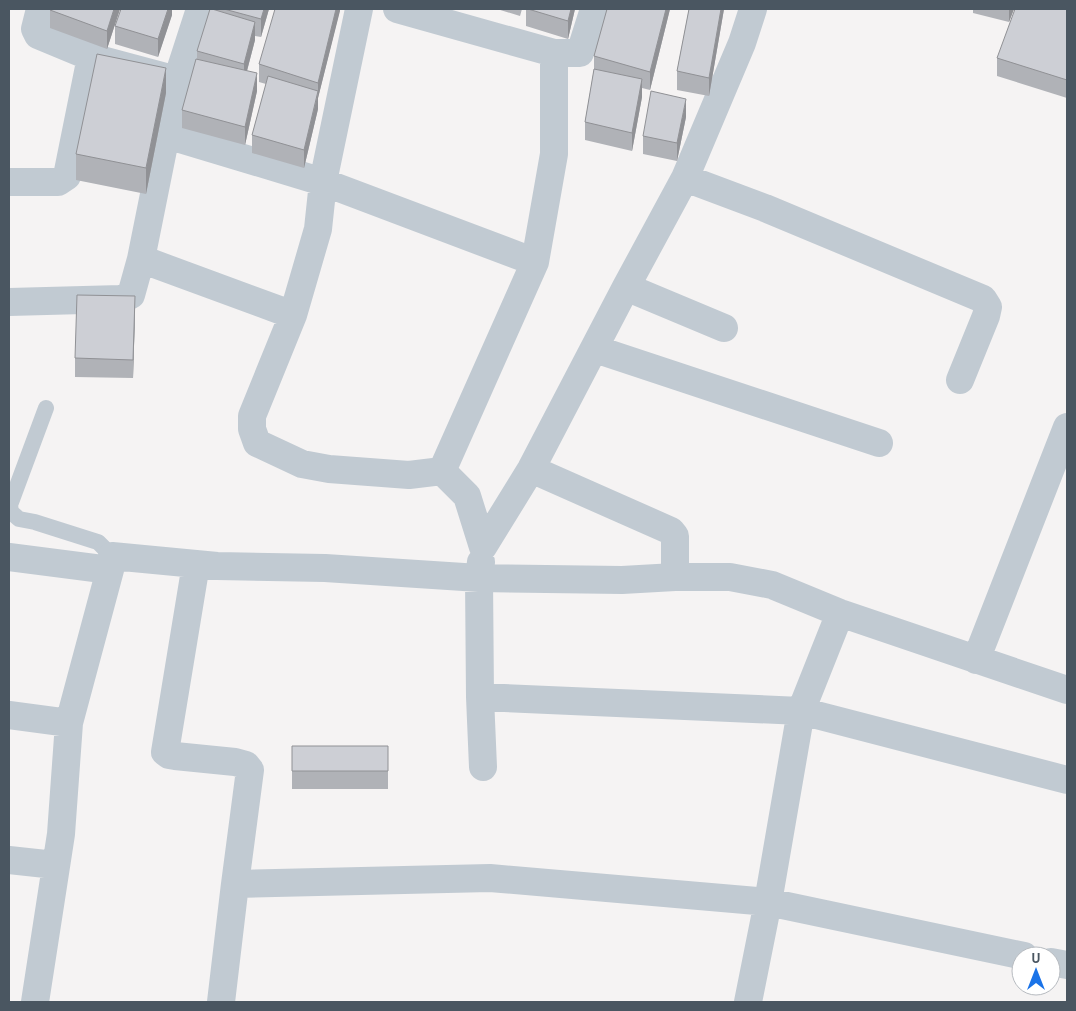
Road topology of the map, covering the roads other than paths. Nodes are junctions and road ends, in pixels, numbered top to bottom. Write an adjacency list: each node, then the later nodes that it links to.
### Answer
1 (40, 9): 8 (street)
2 (200, 9): 9 (street)
3 (359, 9): 13 (street)
4 (397, 9): 7 (street)
5 (594, 9): 7 (street)
6 (753, 9): 11 (street)
7 (554, 53): 15 (street)
8 (91, 57): 9 (street); 12 (street)
9 (177, 80): 10 (street)
10 (167, 135): 13 (street); 14 (street)
11 (685, 178): 16 (street); 21 (street)
12 (9, 182)
13 (323, 182): 15 (street); 18 (street)
14 (141, 259): 17 (street); 18 (street)
15 (535, 262): 26 (street)
16 (626, 287): 19 (street); 20 (street)
17 (9, 302)
18 (293, 315): 26 (street)
19 (724, 328)
20 (595, 349): 24 (street); 25 (street)
21 (960, 380)
22 (46, 408): 29 (lane)
23 (1067, 427): 34 (street)
24 (879, 443)
25 (532, 469): 27 (street); 31 (street)
26 (442, 470): 27 (street)
27 (483, 547): 32 (street)
28 (9, 557): 29 (street)
29 (111, 563): 30 (street); 39 (street)
30 (196, 564): 32 (street); 44 (street)
31 (675, 577): 32 (street); 33 (street)
32 (479, 578): 36 (street)
33 (840, 613): 34 (street); 37 (street)
34 (976, 660): 35 (street)
35 (1067, 690)
36 (480, 697): 37 (street); 40 (street)
37 (800, 711): 41 (street); 45 (street)
38 (9, 715): 39 (street)
39 (69, 723): 43 (street)
40 (483, 767)
41 (1067, 780)
42 (9, 860): 43 (street)
43 (55, 866): 47 (street)
44 (234, 884): 45 (street); 48 (street)
45 (768, 902): 46 (street); 49 (street)
46 (1011, 953)
47 (35, 1002)
48 (221, 1002)
49 (748, 1002)

